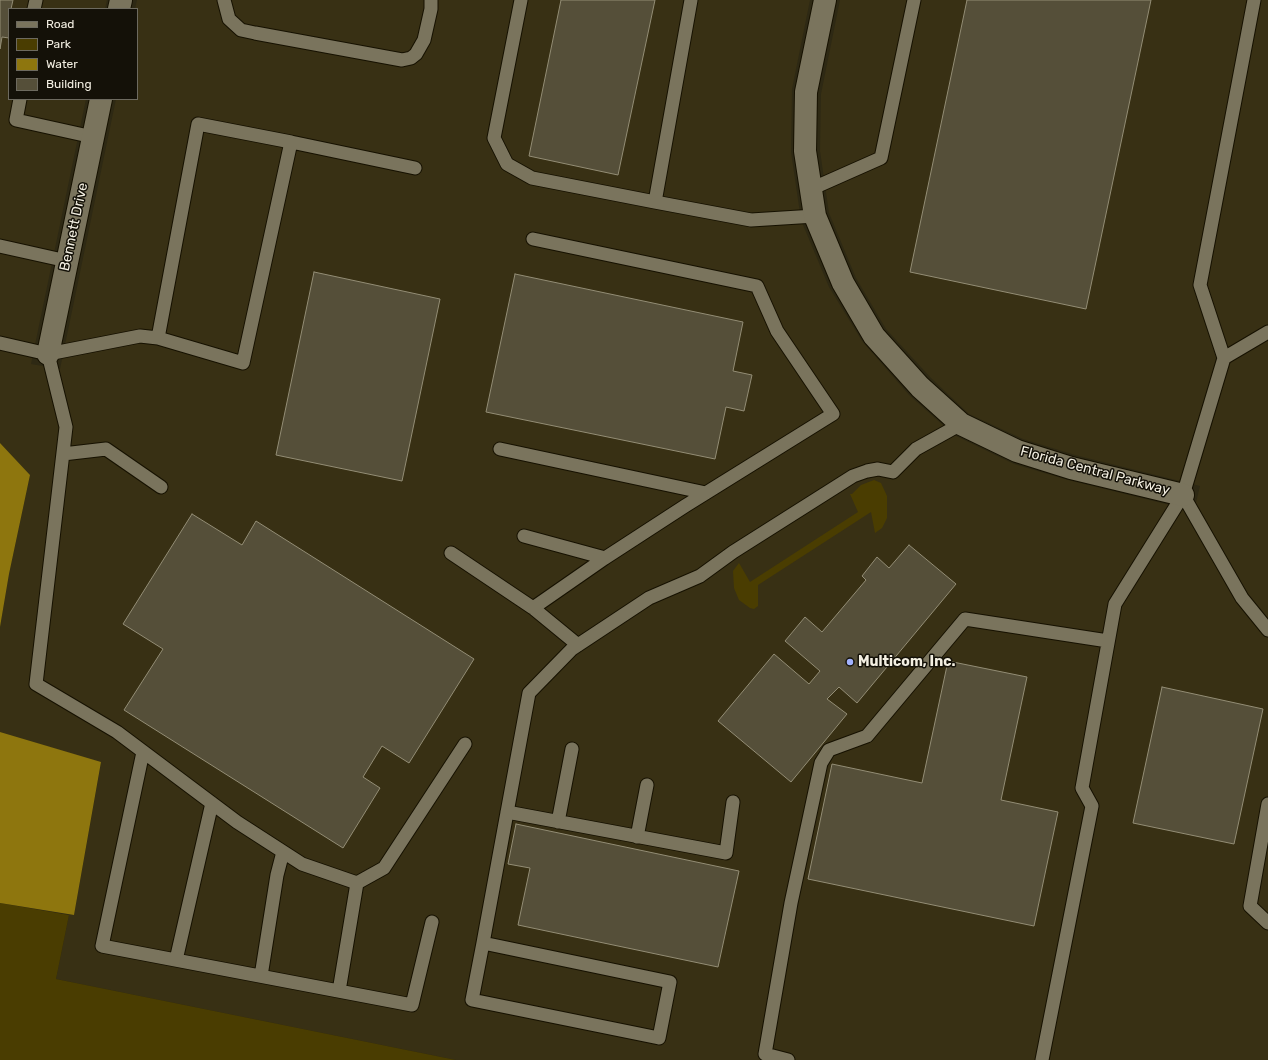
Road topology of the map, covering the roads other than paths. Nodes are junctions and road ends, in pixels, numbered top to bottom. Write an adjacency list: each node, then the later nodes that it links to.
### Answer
1 (224, 0): 2 (lane)
2 (431, 0)
3 (521, 0): 14 (lane)
4 (691, 0): 14 (lane)
5 (826, 0): 13 (street, Florida Central Parkway)
6 (914, 0): 13 (lane)
7 (1254, 0): 23 (lane)
8 (20, 100): 10 (lane)
9 (101, 100): 10 (street, Bennett Drive)
10 (93, 137): 18 (street, Bennett Drive)
11 (291, 142): 12 (lane); 20 (lane); 20 (lane)
12 (415, 168)
13 (811, 189): 15 (street, Florida Central Parkway)
14 (655, 202): 15 (lane)
15 (815, 216): 24 (street, Florida Central Parkway)
16 (534, 239): 28 (lane)
17 (0, 246): 18 (lane)
18 (67, 260): 22 (street, Bennett Drive)
19 (1268, 332): 23 (lane)
20 (158, 338): 22 (lane)
21 (0, 343): 22 (lane)
22 (48, 354): 26 (lane)
23 (1224, 358): 29 (lane)
24 (961, 424): 29 (street, Florida Central Parkway); 36 (lane)
25 (500, 449): 28 (lane)
26 (63, 454): 27 (lane); 39 (lane)
27 (161, 487)
28 (706, 493): 32 (lane)
29 (1183, 495): 34 (lane); 35 (lane)
30 (524, 536): 32 (lane)
31 (451, 553): 33 (lane)
32 (605, 558): 33 (lane)
33 (533, 608): 36 (lane)
34 (1268, 630)
35 (1108, 641): 55 (lane); 56 (lane)
36 (578, 645): 44 (lane)
37 (465, 744): 48 (lane)
38 (572, 750): 45 (lane)
39 (143, 752): 42 (lane); 52 (lane)
40 (647, 785): 46 (lane)
41 (733, 802): 46 (lane)
42 (212, 803): 47 (lane); 52 (lane)
43 (1268, 804): 50 (lane)
44 (507, 812): 45 (lane); 51 (lane)
45 (558, 822): 46 (lane)
46 (637, 837)
47 (283, 852): 48 (lane); 53 (lane)
48 (357, 883): 54 (lane)
49 (432, 922): 54 (lane)
50 (1268, 923)
51 (483, 943): 51 (lane)
52 (176, 960): 53 (lane)
53 (261, 976): 54 (lane)
54 (339, 991)
55 (788, 1060)
56 (1042, 1060)

